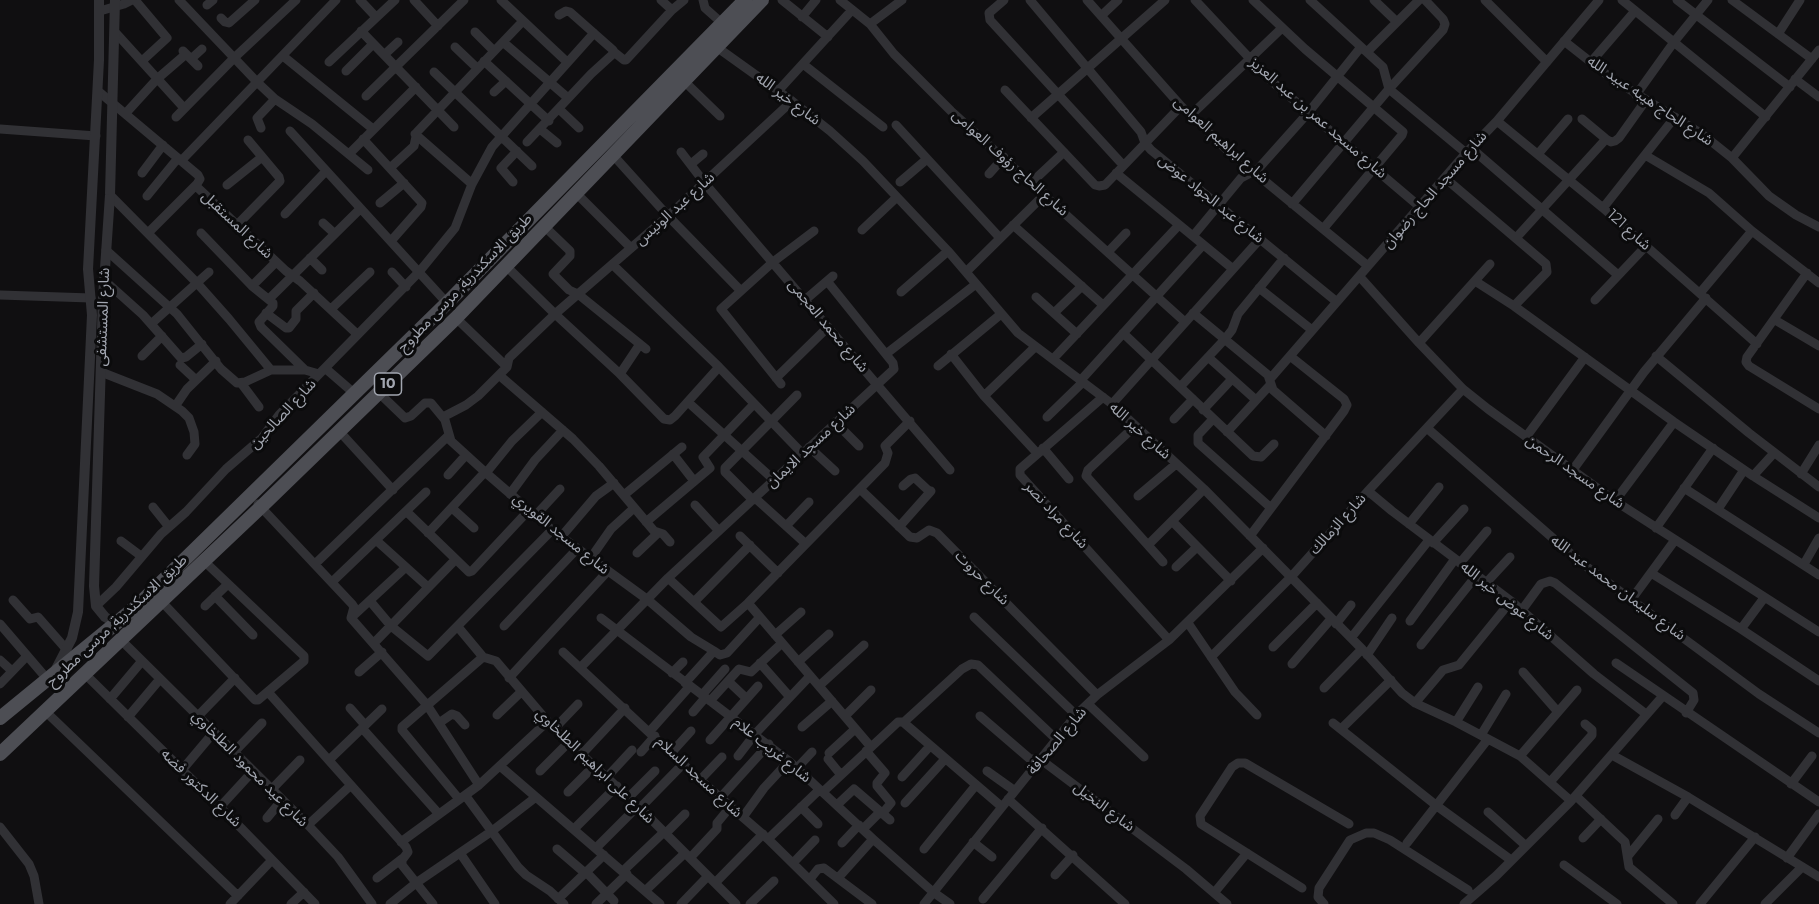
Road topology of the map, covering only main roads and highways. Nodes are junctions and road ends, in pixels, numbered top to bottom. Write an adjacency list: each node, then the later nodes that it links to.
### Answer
1 (745, 0): 3 (main road, طريق الاسكندرية, مرسى مطروح / 10)
2 (762, 0): 4 (main road, طريق الاسكندرية, مرسى مطروح / 10)
3 (223, 522): 4 (main road); 5 (main road, طريق الاسكندرية, مرسى مطروح / 10)
4 (234, 533): 6 (main road, طريق الاسكندرية, مرسى مطروح / 10)
5 (0, 718)
6 (0, 754)

